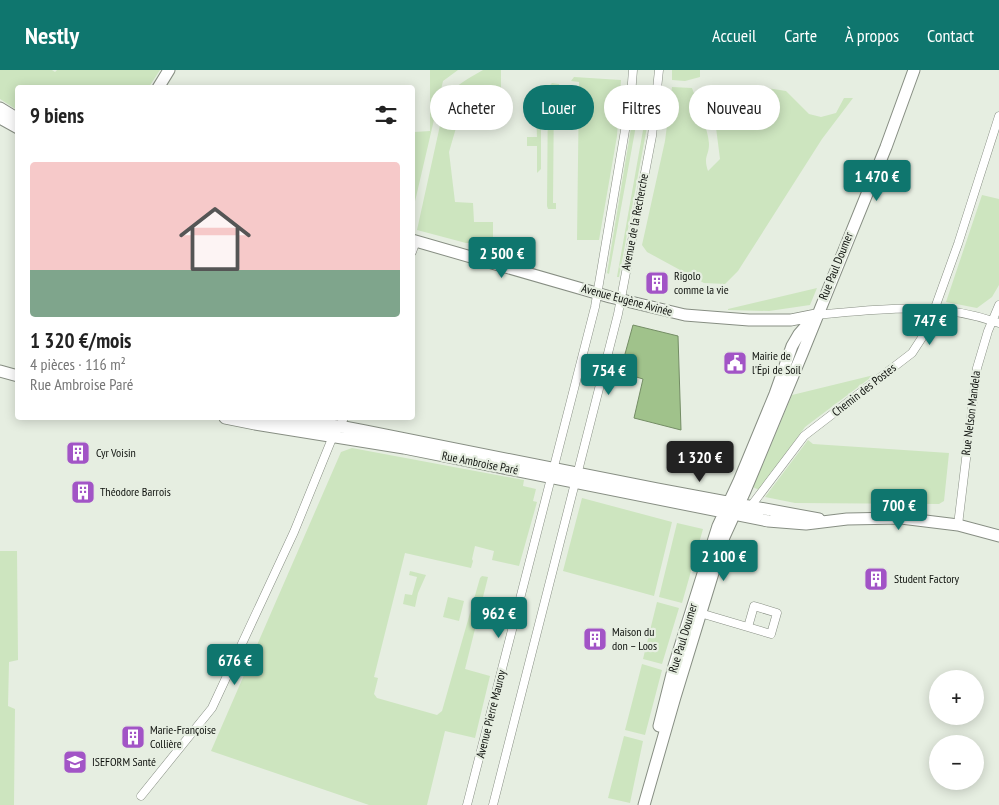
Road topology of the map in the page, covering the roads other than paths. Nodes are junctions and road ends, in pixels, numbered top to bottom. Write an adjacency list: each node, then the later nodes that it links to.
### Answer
1 (169, 70): 5 (main road)
2 (633, 72): 12 (street, Avenue de la Recherche)
3 (658, 73): 13 (street, Avenue de la Recherche)
4 (912, 74): 16 (main road, Rue Paul Doumer)
5 (160, 85)
6 (0, 108): 8 (main road)
7 (999, 116): 15 (street, Chemin des Postes)
8 (15, 117)
9 (0, 118): 10 (main road)
10 (15, 126)
11 (415, 244): 12 (main road, Avenue Eugène Avinée)
12 (597, 294): 13 (main road, Avenue Eugène Avinée); 23 (street, Avenue de la Recherche)
13 (621, 300): 16 (main road, Avenue Eugène Avinée); 24 (street, Avenue de la Recherche)
14 (999, 305): 17 (street, Rue Nelson Mandela)
15 (934, 309): 16 (street); 17 (street); 25 (street, Chemin des Postes)
16 (816, 315): 26 (main road, Rue Paul Doumer)
17 (995, 322): 28 (street, Rue Nelson Mandela)
18 (0, 371): 19 (main road)
19 (15, 375)
20 (236, 420): 22 (main road, Rue Ambroise Paré)
21 (278, 420): 22 (main road, Rue Ambroise Paré)
22 (339, 427): 23 (main road, Rue Ambroise Paré); 32 (street)
23 (552, 472): 24 (main road, Rue Ambroise Paré); 33 (street, Avenue Pierre Mauroy)
24 (577, 478): 26 (main road, Rue Ambroise Paré); 34 (street, Avenue Pierre Mauroy)
25 (751, 506): 26 (main road); 27 (main road)
26 (731, 508): 27 (main road); 30 (main road, Rue Paul Doumer); 35 (main road, Rue Paul Doumer)
27 (841, 520): 28 (main road)
28 (958, 525): 29 (main road)
29 (999, 536)
30 (700, 613): 31 (street); 35 (main road, Rue Paul Doumer)
31 (748, 627)
32 (141, 796)
33 (467, 805)
34 (493, 805)
35 (644, 805)

